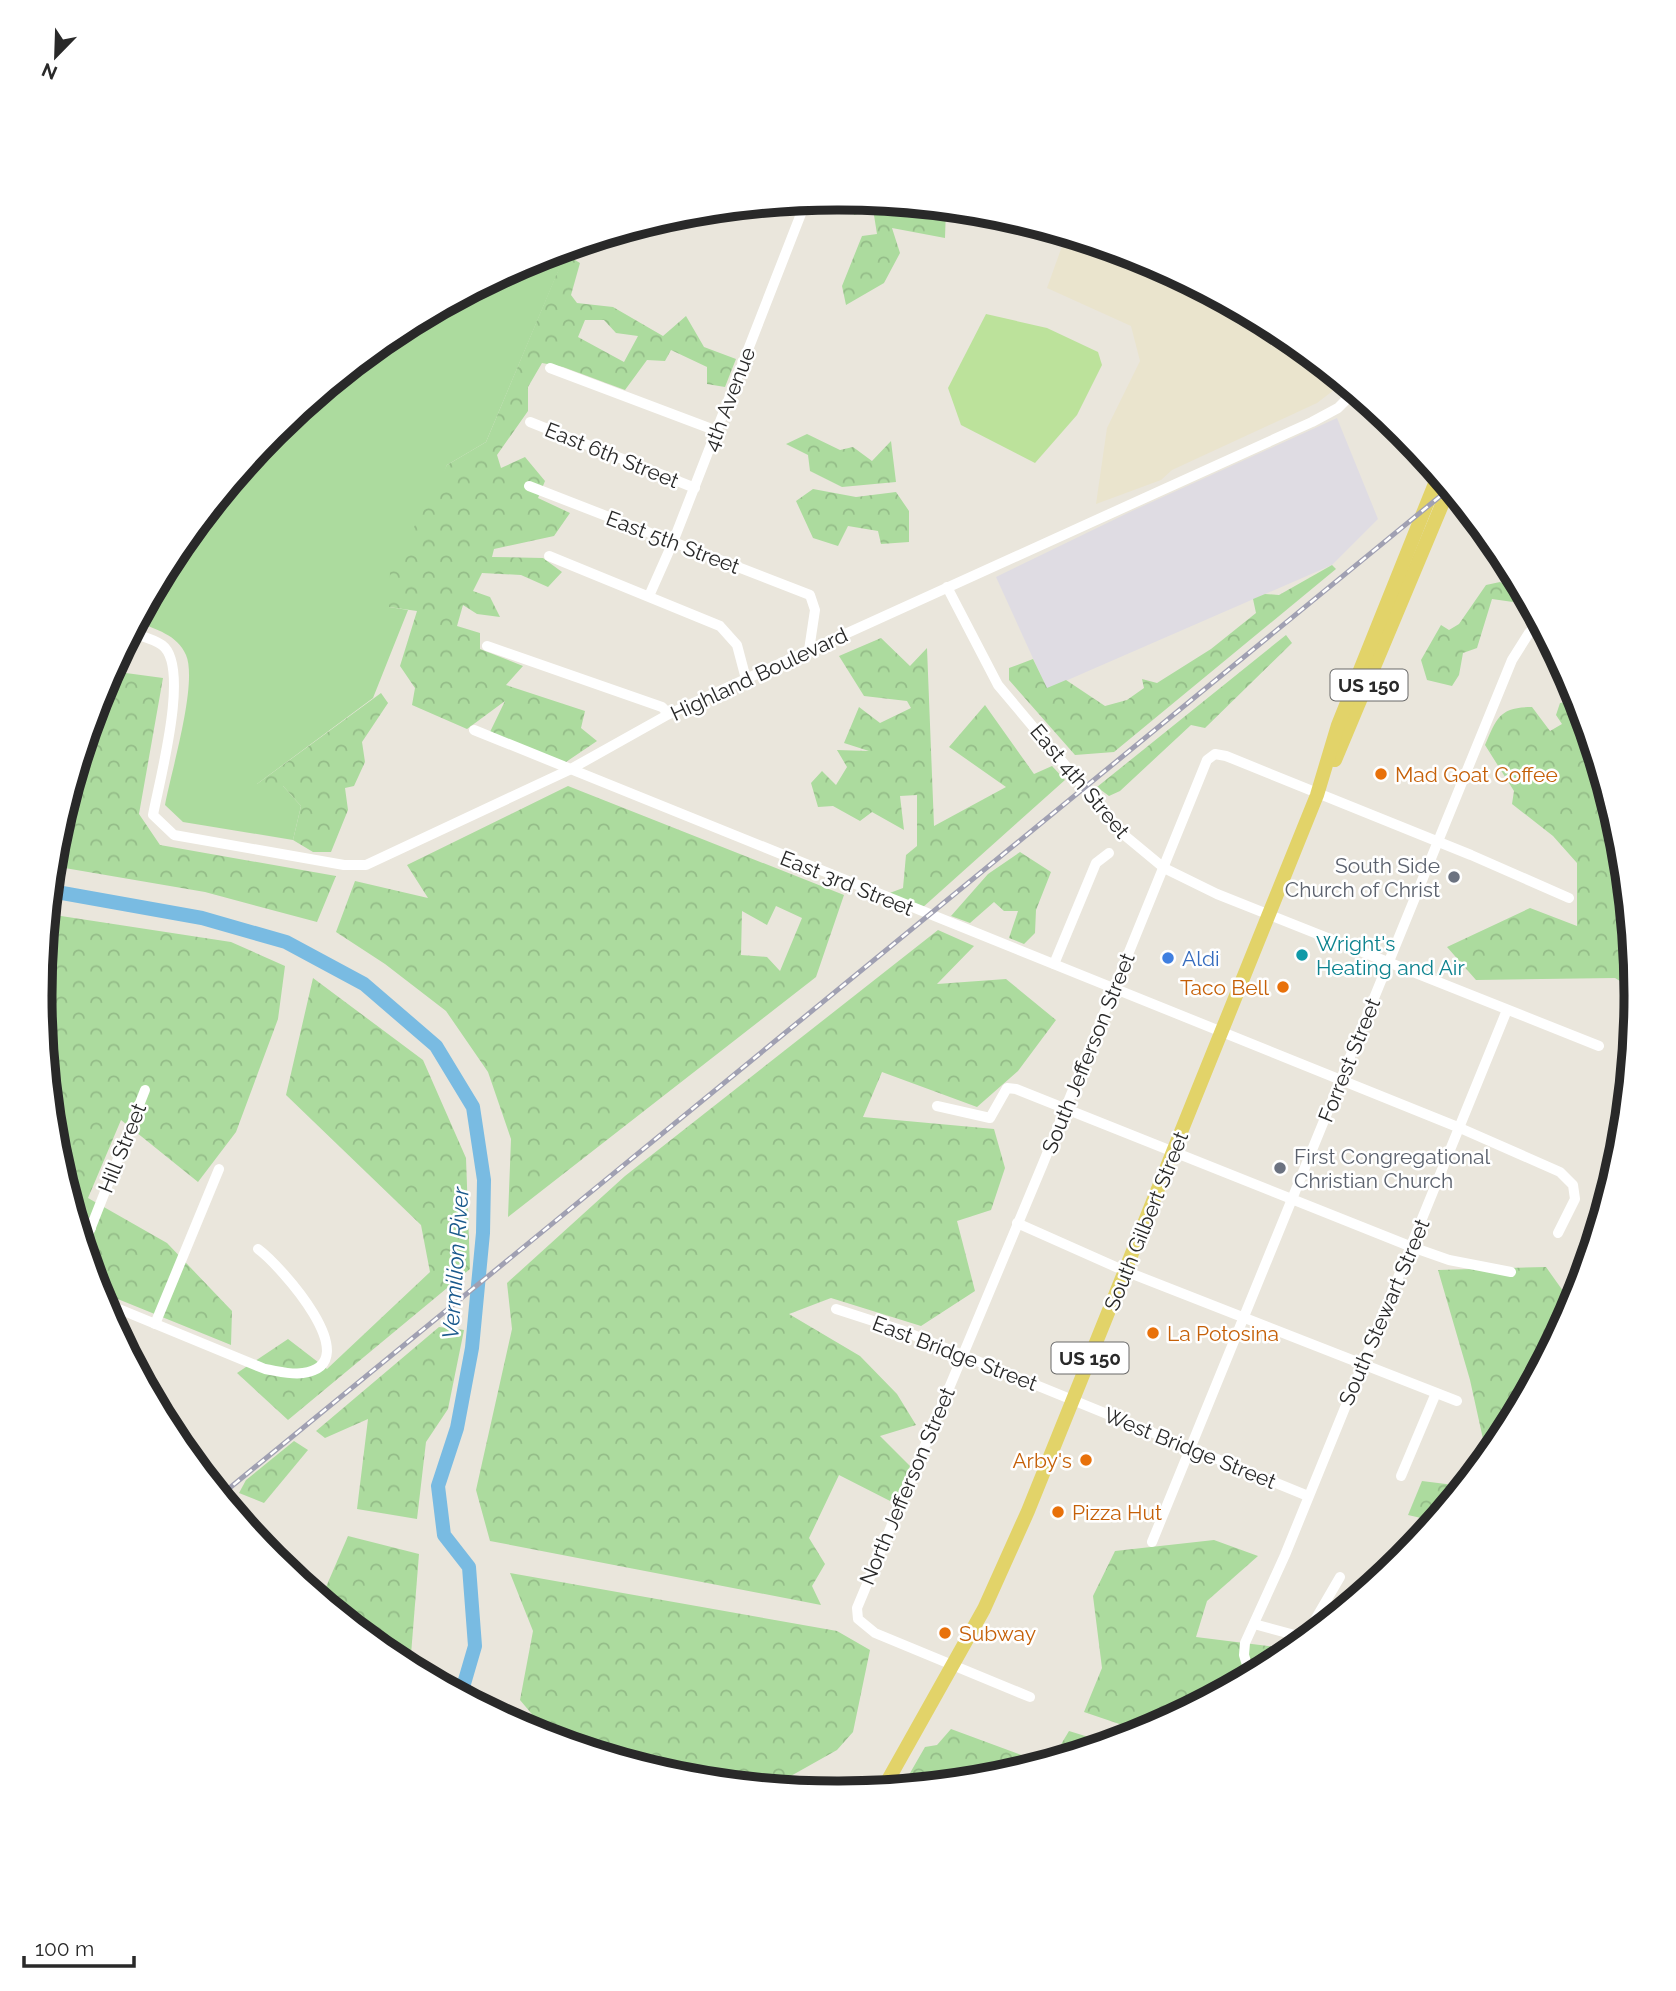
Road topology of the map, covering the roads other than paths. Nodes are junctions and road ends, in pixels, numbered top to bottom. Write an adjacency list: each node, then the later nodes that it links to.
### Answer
1 (799, 212): 5 (street, 4th Avenue)
2 (550, 368): 5 (street)
3 (1348, 398): 13 (street, Highland Boulevard)
4 (530, 422): 8 (street, East 6th Street)
5 (717, 431): 8 (street, 4th Avenue)
6 (1435, 485): 12 (main road, South Gilbert Street / US 150)
7 (529, 486): 10 (street, East 5th Street)
8 (695, 488): 10 (street, 4th Avenue)
9 (1445, 497): 12 (main road, South Gilbert Street / US 150)
10 (673, 542): 14 (street, 4th Avenue); 18 (street, East 5th Street)
11 (549, 556): 14 (street)
12 (1408, 570): 23 (main road, South Gilbert Street / US 150)
13 (947, 587): 18 (street, Highland Boulevard); 26 (street, East 4th Street)
14 (649, 596): 19 (street)
15 (1532, 630): 24 (street, Forrest Street)
16 (140, 636): 22 (street, Highland Boulevard)
17 (486, 646): 20 (street)
18 (809, 650): 19 (street, Highland Boulevard)
19 (746, 679): 20 (street, Highland Boulevard)
20 (669, 714): 22 (street, Highland Boulevard)
21 (474, 730): 22 (street, East 3rd Street)
22 (569, 771): 30 (street, East 3rd Street)
23 (1317, 795): 24 (street); 26 (street, South Jefferson Street); 28 (main road, South Gilbert Street / US 150)
24 (1437, 844): 27 (street); 29 (street, Forrest Street)
25 (1109, 853): 30 (street)
26 (1164, 868): 28 (street, East 4th Street); 31 (street, South Jefferson Street)
27 (1569, 898)
28 (1269, 914): 29 (street, East 4th Street); 33 (main road, South Gilbert Street / US 150)
29 (1389, 963): 32 (street, East 4th Street); 35 (street, Forrest Street)
30 (1054, 964): 31 (street, East 3rd Street)
31 (1114, 989): 33 (street, East 3rd Street); 38 (street, South Jefferson Street)
32 (1507, 1010): 34 (street, East 4th Street); 39 (street, South Stewart Street)
33 (1222, 1032): 35 (street, East 3rd Street); 40 (main road, South Gilbert Street / US 150)
34 (1600, 1046)
35 (1341, 1080): 39 (street, East 3rd Street); 42 (street, Forrest Street)
36 (145, 1090): 45 (street, Hill Street)
37 (937, 1106): 38 (street)
38 (1066, 1108): 40 (street); 43 (street, South Jefferson Street)
39 (1460, 1128): 47 (street, East 3rd Street); 48 (street, South Stewart Street)
40 (1174, 1151): 42 (street); 50 (main road, South Gilbert Street / US 150)
41 (219, 1169): 55 (street)
42 (1293, 1199): 48 (street); 54 (street, Forrest Street)
43 (1017, 1223): 50 (street); 56 (street, South Jefferson Street)
44 (87, 1226): 45 (street)
45 (91, 1228): 46 (street, Hill Street)
46 (89, 1232)
47 (1558, 1233)
48 (1412, 1247): 51 (street); 57 (street, South Stewart Street)
49 (258, 1248): 55 (street)
50 (1125, 1271): 54 (street); 59 (main road, South Gilbert Street / US 150)
51 (1511, 1272)
52 (118, 1309): 55 (street)
53 (836, 1309): 56 (street, East Bridge Street)
54 (1244, 1318): 57 (street); 61 (street, Forrest Street)
55 (155, 1324)
56 (962, 1354): 59 (street, East Bridge Street); 70 (street, North Jefferson Street)
57 (1363, 1362): 58 (street); 63 (street, South Stewart Street)
58 (1436, 1393): 60 (street); 62 (street)
59 (1073, 1400): 61 (street, West Bridge Street); 70 (main road, South Gilbert Street / US 150)
60 (1457, 1401)
61 (1191, 1448): 63 (street, West Bridge Street); 64 (street, Forrest Street)
62 (1401, 1476)
63 (1308, 1496): 67 (street, South Stewart Street)
64 (1152, 1542)
65 (1340, 1577): 66 (street)
66 (1315, 1620)
67 (1254, 1624): 68 (street); 69 (street, South Stewart Street)
68 (1294, 1635)
69 (1247, 1666)
70 (953, 1668): 71 (street); 72 (main road, South Gilbert Street / US 150)
71 (1030, 1697)
72 (889, 1779)

